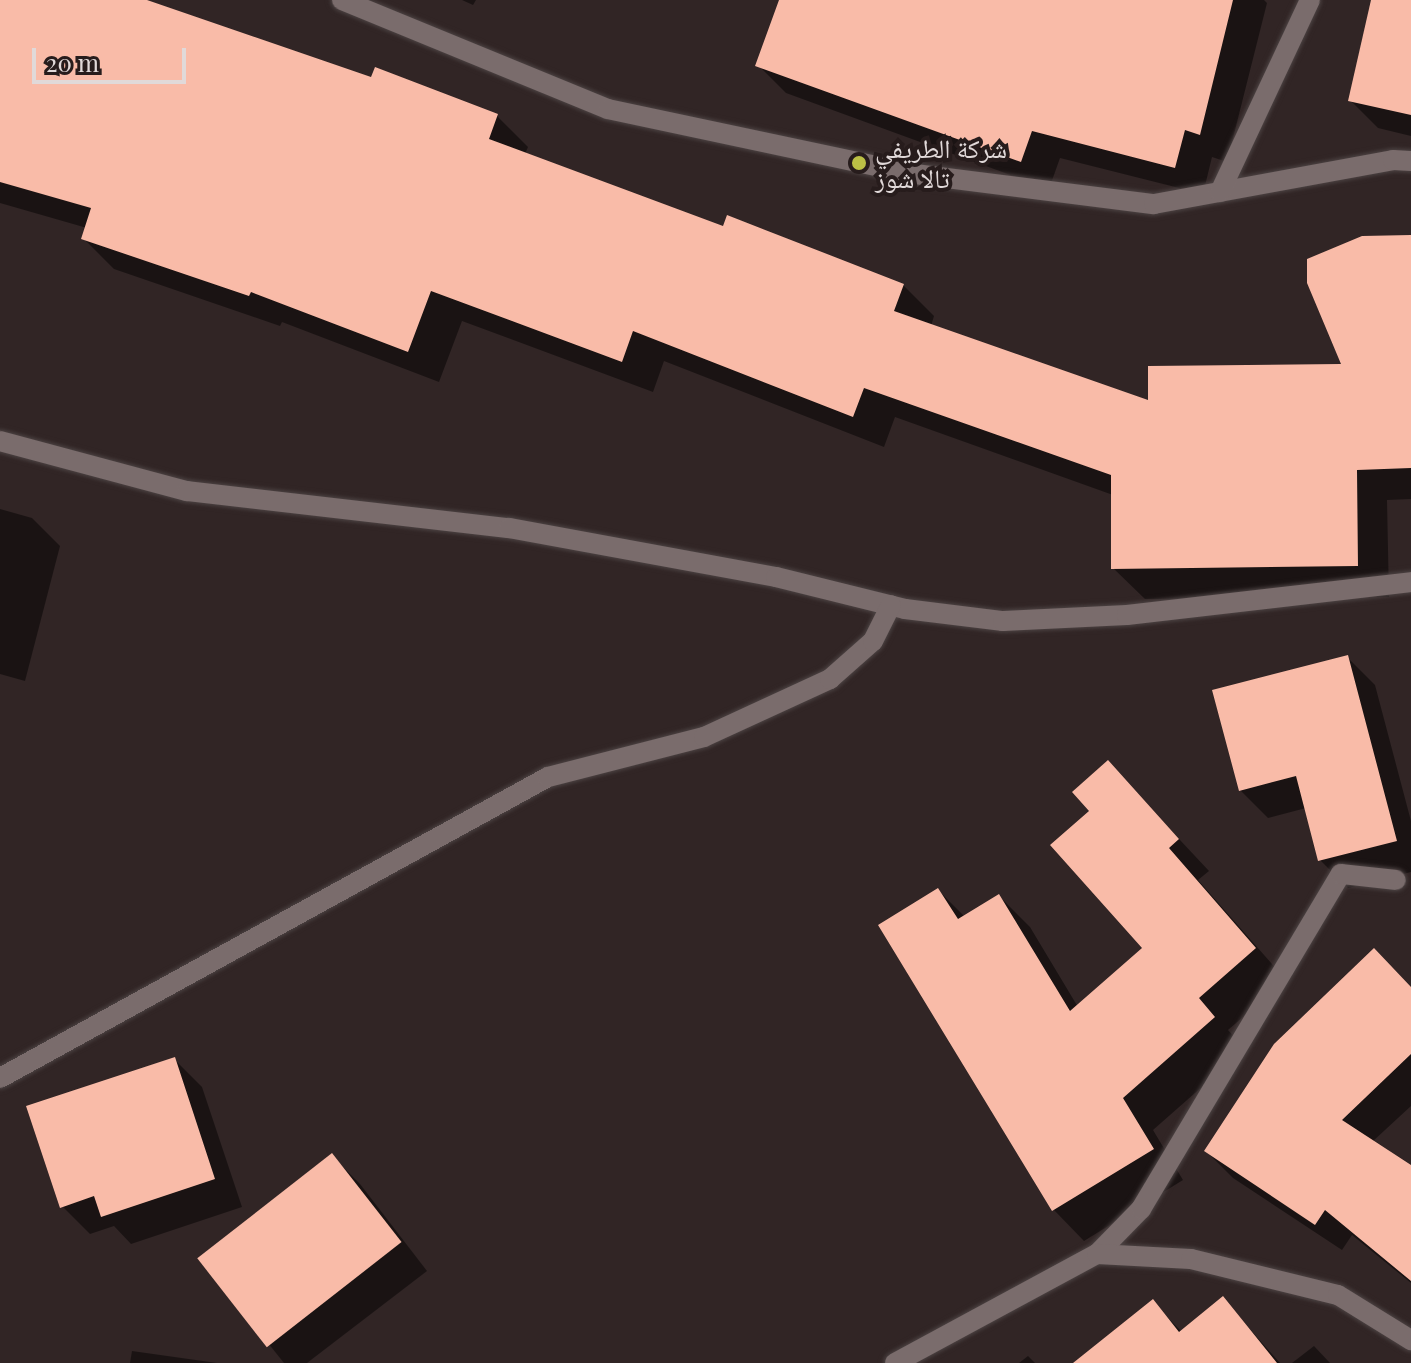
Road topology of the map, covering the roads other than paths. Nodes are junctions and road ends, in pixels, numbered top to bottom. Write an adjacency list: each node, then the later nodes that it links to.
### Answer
1 (342, 0): 4 (street)
2 (1310, 0): 4 (street)
3 (1411, 161): 4 (street)
4 (1220, 192)
5 (0, 441): 7 (street)
6 (1411, 582): 7 (street)
7 (891, 605): 9 (street)
8 (1396, 880): 10 (street)
9 (0, 1078)
10 (1097, 1254): 11 (street); 12 (street)
11 (1411, 1340)
12 (895, 1363)

